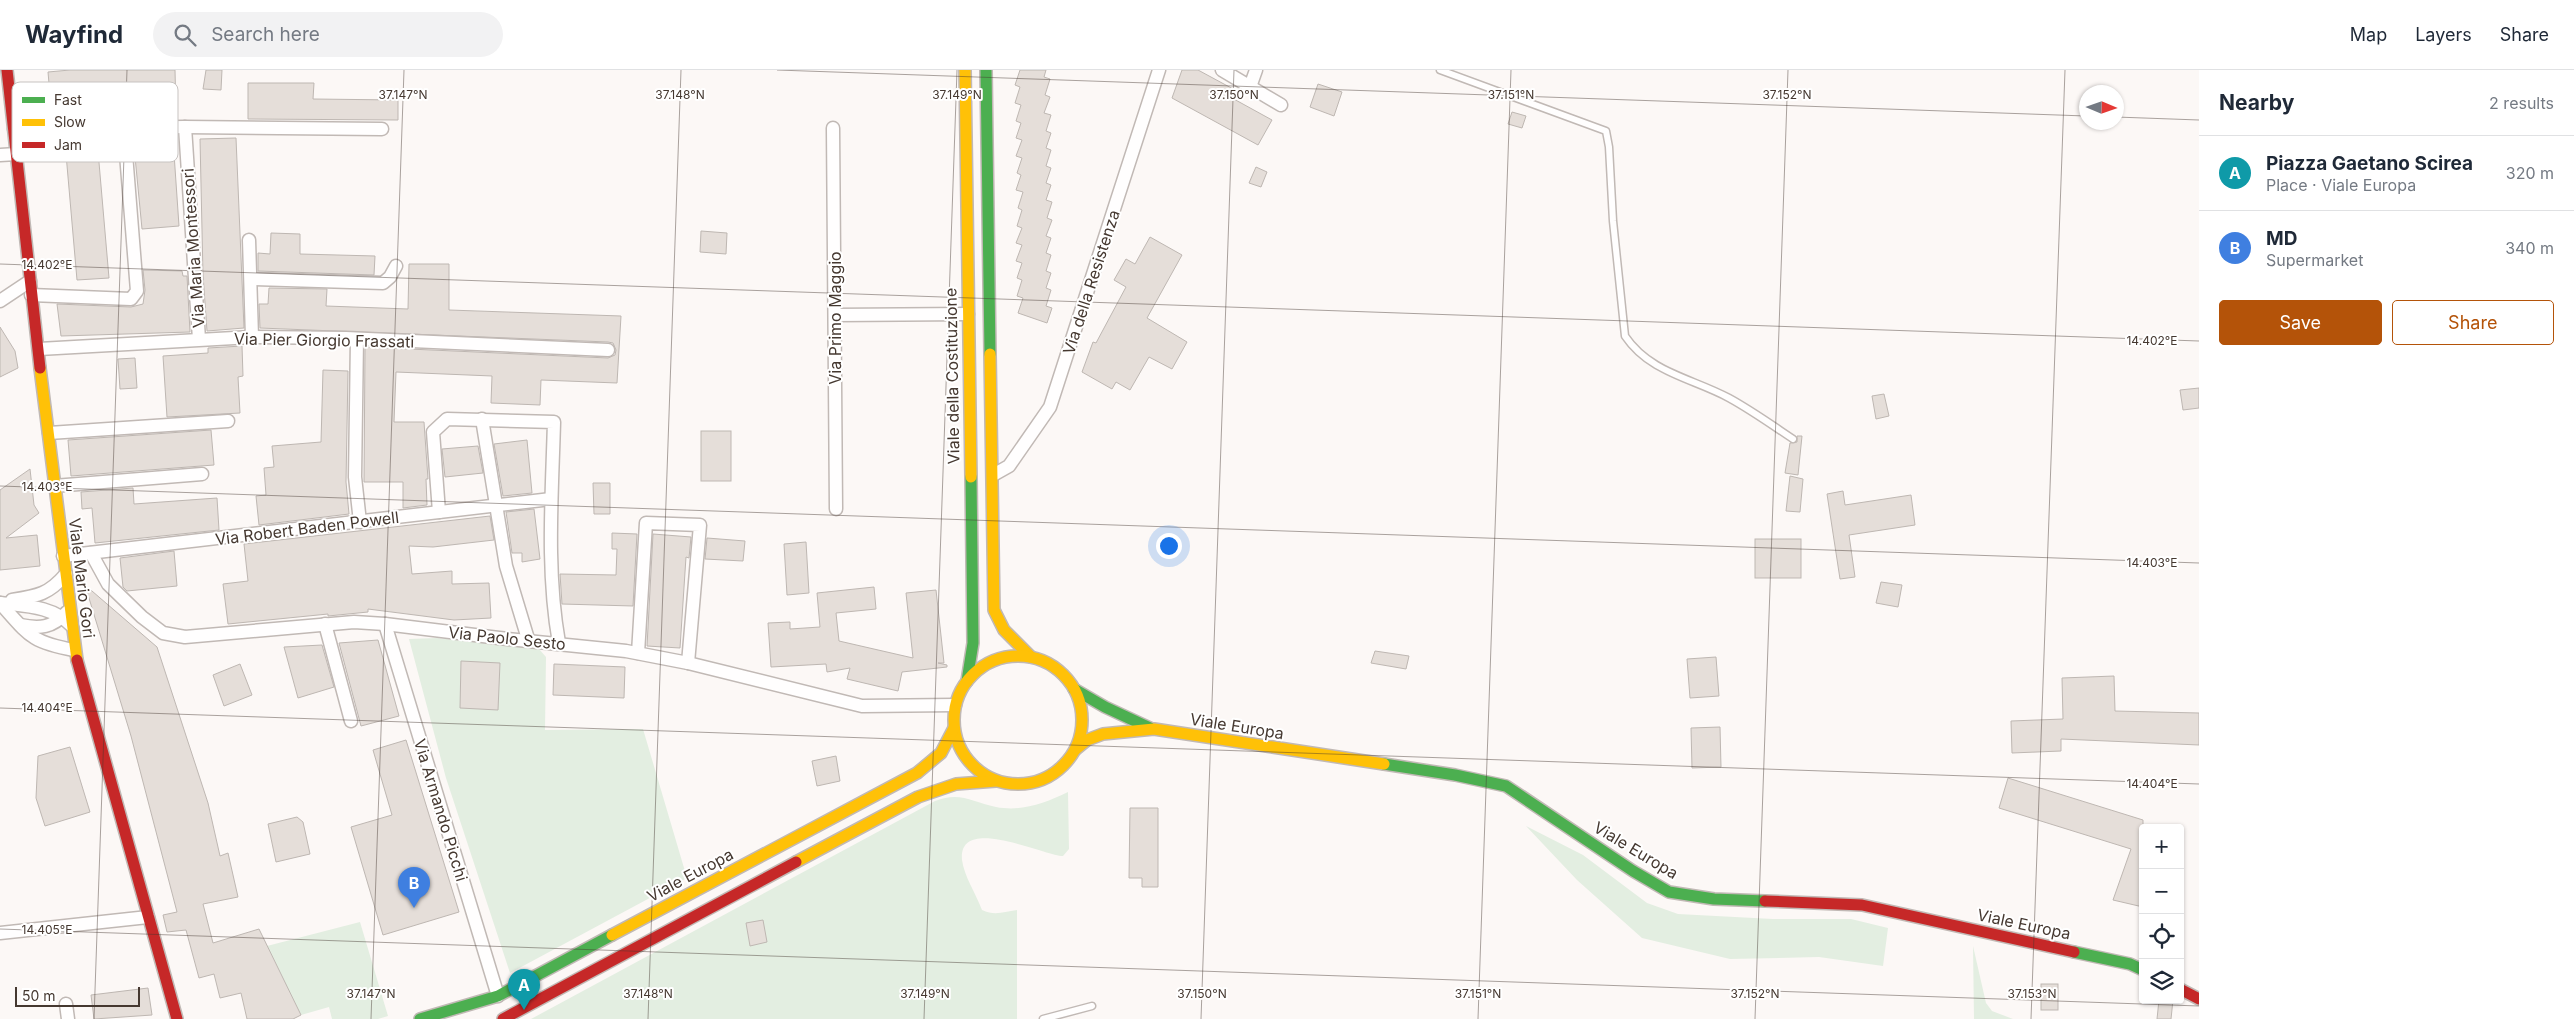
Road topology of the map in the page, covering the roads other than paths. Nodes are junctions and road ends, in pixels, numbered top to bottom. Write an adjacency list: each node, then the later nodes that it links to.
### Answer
1 (965, 70): 23 (street, Viale della Costituzione)
2 (986, 70): 35 (street)
3 (1159, 70): 35 (street, Via della Resistenza)
4 (1222, 70): 8 (street)
5 (1256, 70): 8 (street)
6 (1440, 70): 33 (lane)
7 (5, 74): 10 (street, Viale Mario Gori)
8 (1250, 86): 9 (street)
9 (1281, 105)
10 (12, 117)
11 (178, 127): 12 (street)
12 (185, 127): 14 (street); 26 (street, Via Maria Montessori)
13 (833, 128): 24 (street, Via Primo Maggio)
14 (382, 129)
15 (18, 162): 20 (street, Viale Mario Gori)
16 (127, 162): 21 (street)
17 (249, 240): 19 (street)
18 (396, 266): 19 (street)
19 (251, 279): 25 (street)
20 (30, 281): 21 (street, Viale Mario Gori); 22 (street)
21 (31, 295): 28 (street, Viale Mario Gori)
22 (0, 301)
23 (968, 314): 24 (street); 57 (street, Viale della Costituzione)
24 (835, 315): 39 (street, Via Primo Maggio)
25 (252, 337): 26 (street, Via Pier Giorgio Frassati); 27 (street, Via Pier Giorgio Frassati)
26 (199, 339): 28 (street, Via Pier Giorgio Frassati)
27 (358, 339): 29 (street, Via Pier Giorgio Frassati); 41 (street)
28 (39, 349): 32 (street, Viale Mario Gori)
29 (608, 350)
30 (482, 420): 37 (street); 38 (street); 40 (street)
31 (228, 421): 32 (street)
32 (49, 433): 36 (street, Viale Mario Gori)
33 (1794, 439)
34 (202, 474): 36 (street)
35 (993, 475): 55 (street)
36 (54, 486): 43 (street, Viale Mario Gori)
37 (551, 499): 38 (street, Via Robert Baden Powell); 52 (street)
38 (496, 505): 40 (street, Via Robert Baden Powell); 51 (street)
39 (836, 508)
40 (439, 512): 41 (street, Via Robert Baden Powell)
41 (360, 522): 42 (street, Via Robert Baden Powell)
42 (91, 552): 43 (street, Via Robert Baden Powell); 47 (street, Via Paolo Sesto)
43 (63, 556): 44 (street, Viale Mario Gori)
44 (66, 574): 45 (street); 46 (street, Viale Mario Gori)
45 (0, 603): 46 (street); 49 (street)
46 (66, 612): 49 (street); 50 (street)
47 (325, 624): 48 (street, Via Paolo Sesto); 60 (street)
48 (385, 624): 51 (street, Via Paolo Sesto); 69 (street, Via Armando Picchi)
49 (20, 625): 53 (street)
50 (72, 626): 53 (street, Viale Mario Gori)
51 (528, 639): 52 (street, Via Paolo Sesto)
52 (559, 643): 54 (street, Via Paolo Sesto)
53 (74, 650): 65 (street, Viale Mario Gori)
54 (638, 653): 56 (street, Via Paolo Sesto); 56 (street)
55 (1031, 657): 57 (street); 58 (street)
56 (688, 663): 59 (street, Via Paolo Sesto)
57 (967, 682): 59 (street)
58 (1074, 689): 62 (street, Viale Europa); 63 (street)
59 (955, 705): 61 (street)
60 (351, 721)
61 (954, 728): 64 (street); 69 (street, Viale Europa)
62 (1154, 730): 63 (street, Viale Europa); 67 (street, Viale Europa)
63 (1076, 749): 64 (street)
64 (996, 781): 73 (street)
65 (148, 916): 66 (street); 75 (street, Viale Mario Gori)
66 (0, 933)
67 (2139, 968)
68 (2184, 991): 70 (street)
69 (498, 996): 76 (street, Viale Europa)
70 (2199, 999)
71 (66, 1004): 74 (street)
72 (1092, 1006): 77 (lane)
73 (510, 1017)
74 (68, 1019)
75 (177, 1019)
76 (420, 1019)
77 (1043, 1019)

